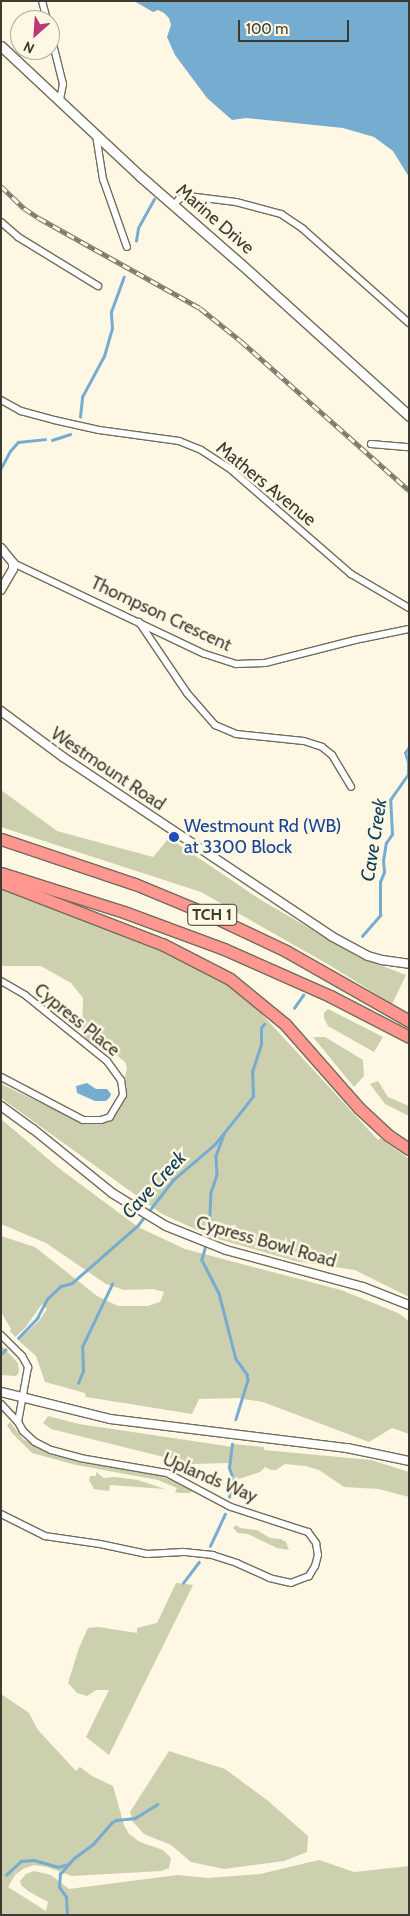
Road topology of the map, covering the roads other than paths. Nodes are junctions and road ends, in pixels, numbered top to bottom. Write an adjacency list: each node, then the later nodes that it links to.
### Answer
1 (1, 46): 3 (main road, Marine Drive)
2 (57, 60): 3 (street)
3 (60, 100): 4 (main road, Marine Drive)
4 (96, 135): 5 (main road, Marine Drive); 7 (street)
5 (174, 205): 9 (street); 11 (main road, Marine Drive)
6 (1, 222): 8 (street)
7 (127, 247)
8 (98, 286)
9 (409, 323)
10 (1, 400): 17 (street, Mathers Avenue)
11 (409, 416)
12 (371, 444): 13 (street)
13 (409, 446)
14 (1, 548): 15 (street, Thompson Crescent)
15 (13, 563): 16 (street); 18 (street, Thompson Crescent)
16 (1, 590)
17 (409, 608)
18 (138, 621): 19 (street, Thompson Crescent); 21 (street)
19 (409, 629)
20 (1, 711): 25 (street, Westmount Road)
21 (352, 787)
22 (1, 839): 27 (highway, TCH 1)
23 (1, 873): 28 (highway, TCH 1)
24 (1, 882): 31 (highway)
25 (409, 964)
26 (1, 981): 29 (street, Cypress Place)
27 (409, 1021)
28 (409, 1037)
29 (1, 1077)
30 (1, 1106): 32 (street, Cypress Bowl Road)
31 (409, 1149)
32 (409, 1305)
33 (1, 1335): 35 (street)
34 (1, 1392): 35 (street)
35 (23, 1398): 37 (street); 38 (street)
36 (1, 1404): 37 (street, Uplands Way)
37 (18, 1422): 39 (street, Uplands Way)
38 (409, 1461)
39 (1, 1514)

